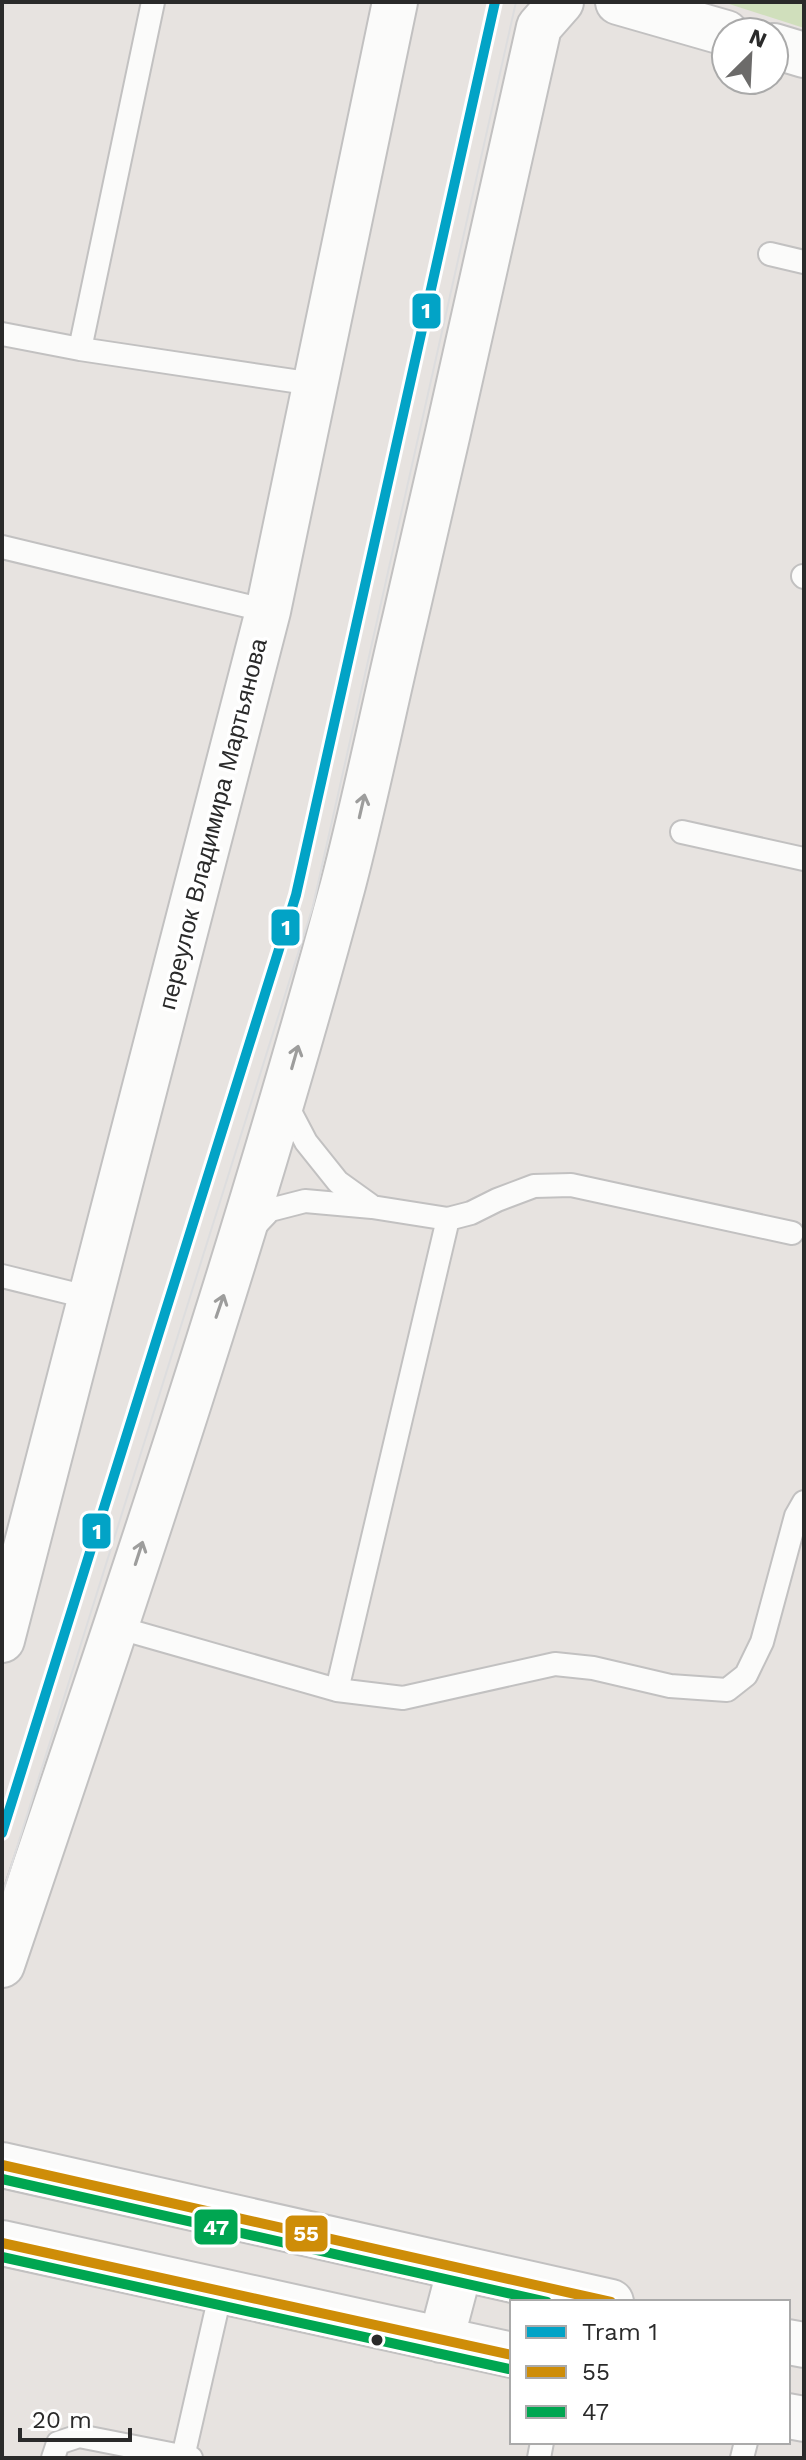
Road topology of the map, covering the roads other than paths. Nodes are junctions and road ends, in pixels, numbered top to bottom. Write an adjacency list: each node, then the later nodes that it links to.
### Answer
1 (153, 2): 9 (lane)
2 (395, 2): 10 (street, переулок Владимира Мартьянова)
3 (561, 2): 15 (street, one-way to 3)
4 (618, 2): 5 (street)
5 (710, 28)
6 (770, 254): 7 (lane)
7 (804, 262)
8 (2, 334): 9 (lane)
9 (80, 349): 10 (lane)
10 (314, 384): 12 (street, переулок Владимира Мартьянова)
11 (4, 554): 12 (lane)
12 (268, 611): 21 (street, переулок Владимира Мартьянова)
13 (682, 832): 14 (lane)
14 (804, 859)
15 (283, 1099): 16 (lane); 19 (street)
16 (372, 1207): 17 (lane); 19 (lane)
17 (448, 1219): 18 (lane); 25 (lane)
18 (792, 1233)
19 (242, 1240): 23 (street, one-way to 19)
20 (2, 1276): 21 (lane)
21 (91, 1298): 24 (street, переулок Владимира Мартьянова)
22 (804, 1502): 25 (lane)
23 (116, 1627): 25 (lane); 26 (street)
24 (2, 1640)
25 (337, 1690)
26 (2, 1965)
27 (2, 2165): 29 (street)
28 (2, 2243): 30 (street)
29 (460, 2268): 31 (street); 32 (street)
30 (221, 2291): 32 (street); 34 (lane)
31 (602, 2300)
32 (441, 2340): 33 (street)
33 (510, 2355)
34 (187, 2457): 35 (lane)
35 (53, 2458)

